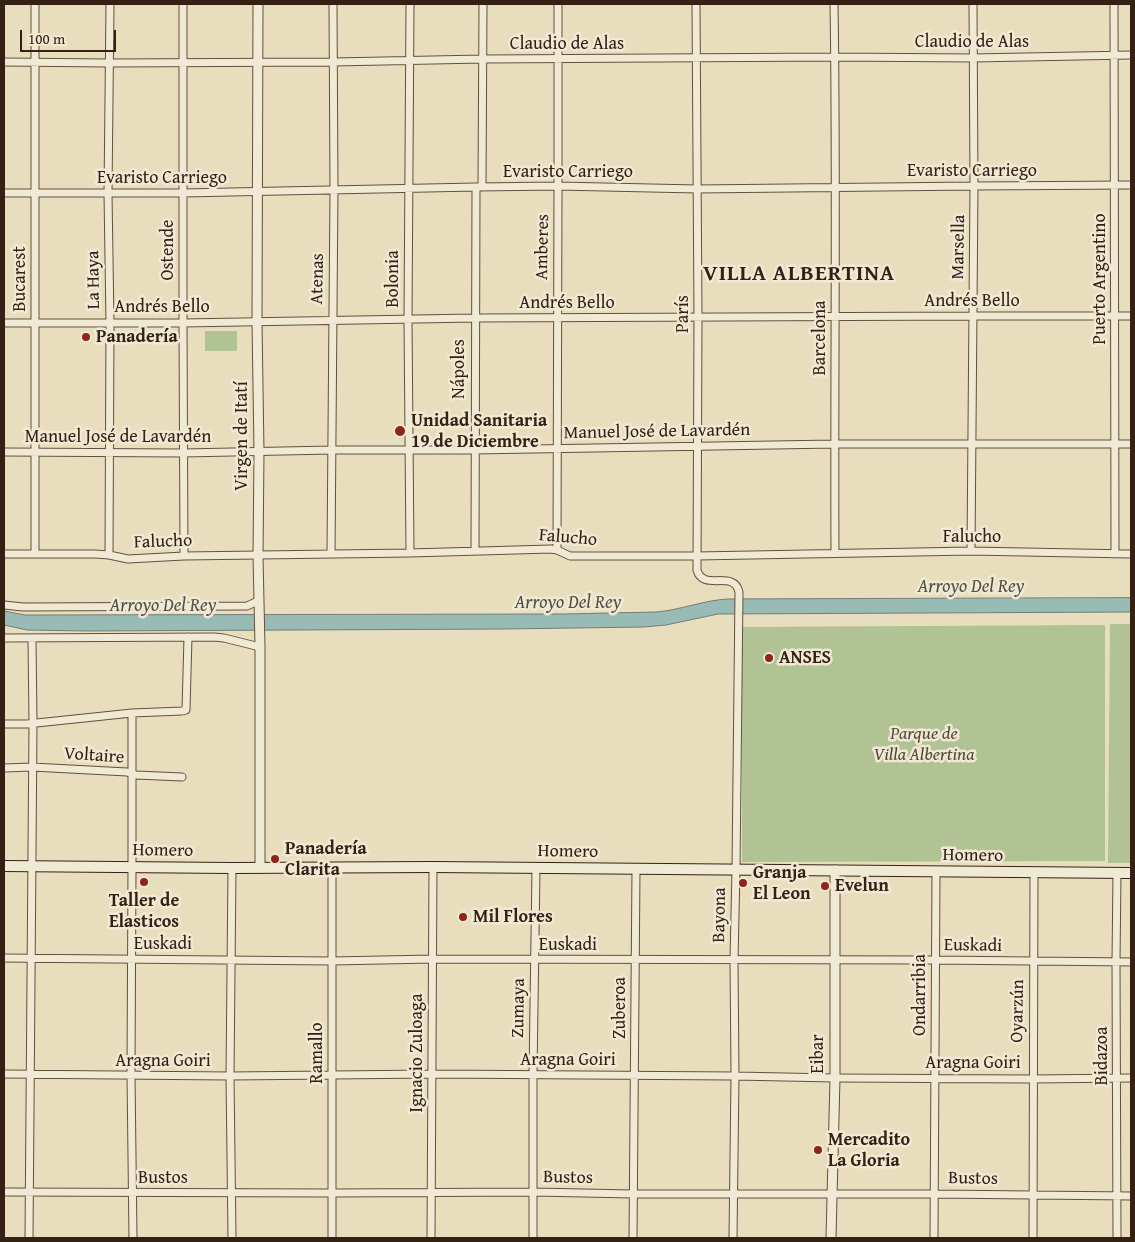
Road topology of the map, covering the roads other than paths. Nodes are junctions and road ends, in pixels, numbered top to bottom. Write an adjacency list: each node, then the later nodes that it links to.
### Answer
1 (35, 4): 22 (street, Bucarest)
2 (110, 4): 25 (street, La Haya)
3 (183, 4): 26 (street, Ostende)
4 (258, 4): 23 (street, Virgen de Itatí)
5 (333, 4): 24 (street, Atenas)
6 (410, 4): 20 (street, Bolonia)
7 (483, 4): 19 (street, Nápoles)
8 (558, 4): 18 (street, Amberes)
9 (696, 4): 16 (street, París)
10 (834, 4): 15 (street, Barcelona)
11 (973, 4): 17 (street, Marsella)
12 (1114, 4): 13 (street, Puerto Argentino)
13 (1114, 55): 14 (street, Claudio de Alas); 17 (street, Claudio de Alas); 27 (street, Puerto Argentino)
14 (1131, 55)
15 (835, 57): 16 (street, Claudio de Alas); 17 (street, Claudio de Alas); 33 (street, Barcelona)
16 (696, 58): 18 (street, Claudio de Alas); 34 (street, París)
17 (973, 58): 30 (street, Marsella)
18 (558, 59): 19 (street, Claudio de Alas); 29 (street, Amberes)
19 (482, 60): 20 (street, Claudio de Alas); 31 (street, Nápoles)
20 (409, 61): 24 (street, Claudio de Alas); 32 (street, Bolonia)
21 (4, 62): 22 (street, Claudio de Alas)
22 (34, 62): 25 (street, Claudio de Alas); 38 (street, Bucarest)
23 (258, 62): 24 (street, Claudio de Alas); 26 (street, Claudio de Alas); 36 (street, Virgen de Itatí)
24 (334, 62): 35 (street, Atenas)
25 (109, 63): 26 (street, Claudio de Alas); 39 (street, La Haya)
26 (184, 63): 40 (street, Ostende)
27 (1114, 185): 28 (street, Evaristo Carriego); 30 (street, Evaristo Carriego); 42 (street, Puerto Argentino)
28 (1131, 185)
29 (558, 186): 31 (street, Evaristo Carriego); 34 (street, Evaristo Carriego); 47 (street, Amberes)
30 (974, 186): 33 (street, Evaristo Carriego); 41 (street, Marsella)
31 (479, 187): 32 (street, Evaristo Carriego); 46 (street, Nápoles)
32 (408, 188): 35 (street, Evaristo Carriego); 48 (street, Bolonia)
33 (836, 188): 34 (street, Evaristo Carriego); 45 (street, Barcelona)
34 (697, 189): 44 (street, París)
35 (334, 190): 36 (street, Evaristo Carriego); 49 (street, Atenas)
36 (258, 192): 40 (street, Evaristo Carriego); 51 (street, Virgen de Itatí)
37 (4, 193): 38 (street, Evaristo Carriego)
38 (34, 193): 39 (street, Evaristo Carriego); 53 (street, Bucarest)
39 (108, 193): 40 (street, Evaristo Carriego); 50 (street, La Haya)
40 (183, 194): 54 (street, Ostende)
41 (973, 316): 42 (street, Andrés Bello); 45 (street, Andrés Bello); 58 (street, Marsella)
42 (1115, 316): 43 (street, Andrés Bello); 56 (street, Puerto Argentino)
43 (1131, 316)
44 (698, 317): 45 (street, Andrés Bello); 47 (street, Andrés Bello); 59 (street, París)
45 (835, 317): 55 (street, Barcelona)
46 (475, 318): 47 (street, Andrés Bello); 48 (street, Andrés Bello); 63 (street, Nápoles)
47 (557, 318): 60 (street, Amberes)
48 (408, 320): 49 (street, Andrés Bello); 62 (street, Bolonia)
49 (332, 321): 51 (street, Andrés Bello); 61 (street, Atenas)
50 (110, 322): 53 (street, Andrés Bello); 54 (street, Andrés Bello); 67 (street, La Haya)
51 (258, 322): 54 (street, Andrés Bello); 66 (street, Virgen de Itatí)
52 (4, 323): 53 (street, Andrés Bello)
53 (35, 323): 65 (street, Bucarest)
54 (183, 323): 68 (street, Ostende)
55 (834, 444): 58 (street, Manuel José de Lavardén); 59 (street, Manuel José de Lavardén); 73 (street, Barcelona)
56 (1115, 444): 57 (street, Manuel José de Lavardén); 58 (street, Manuel José de Lavardén); 77 (street, Puerto Argentino)
57 (1131, 444)
58 (973, 445): 71 (street, Marsella)
59 (698, 447): 60 (street, Manuel José de Lavardén); 82 (street, París)
60 (557, 449): 63 (street, Manuel José de Lavardén); 69 (street, Amberes)
61 (332, 450): 62 (street, Manuel José de Lavardén); 66 (street, Manuel José de Lavardén); 76 (street, Atenas)
62 (410, 450): 63 (street, Manuel José de Lavardén); 72 (street, Bolonia)
63 (474, 450): 70 (street, Nápoles)
64 (4, 452): 65 (street, Manuel José de Lavardén)
65 (35, 452): 67 (street, Manuel José de Lavardén); 75 (street, Bucarest)
66 (259, 452): 68 (street, Manuel José de Lavardén); 81 (street, Virgen de Itatí)
67 (109, 453): 68 (street, Manuel José de Lavardén); 79 (street, La Haya)
68 (183, 453): 80 (street, Ostende)
69 (557, 550): 70 (street, Falucho); 82 (street, Falucho)
70 (475, 551): 72 (street, Falucho)
71 (971, 551): 73 (street, Falucho); 77 (street, Falucho)
72 (410, 553): 76 (street, Falucho)
73 (835, 553): 82 (street, Falucho)
74 (4, 554): 75 (street, Falucho)
75 (34, 554): 79 (street, Falucho)
76 (331, 554): 81 (street, Falucho)
77 (1115, 554): 78 (street, Falucho)
78 (1131, 554)
79 (110, 555): 80 (street, Falucho)
80 (184, 556): 81 (street, Falucho)
81 (258, 556): 85 (street, Virgen de Itatí)
82 (697, 556): 83 (street, París)
83 (739, 592): 106 (street, Bayona)
84 (4, 605): 85 (street)
85 (258, 605): 89 (street, Virgen de Itatí)
86 (188, 637): 88 (street); 89 (street); 90 (street)
87 (4, 638): 88 (street)
88 (32, 638): 91 (street)
89 (260, 644): 102 (street, Virgen de Itatí)
90 (132, 713): 91 (street); 95 (street)
91 (33, 723): 92 (street); 94 (street)
92 (4, 724)
93 (4, 768): 94 (street, Voltaire)
94 (32, 768): 95 (street, Voltaire); 98 (street)
95 (132, 773): 96 (street, Voltaire); 99 (street)
96 (182, 777)
97 (4, 866): 98 (main road, Homero)
98 (31, 866): 99 (main road, Homero); 113 (street)
99 (132, 867): 101 (main road, Homero); 114 (street)
100 (433, 867): 103 (main road, Homero); 104 (main road, Homero); 115 (street, Ignacio Zuloaga)
101 (232, 868): 102 (main road, Homero); 116 (street)
102 (260, 868): 103 (main road, Homero)
103 (332, 868): 122 (street, Ramallo)
104 (536, 868): 105 (main road, Homero); 117 (street, Zumaya)
105 (636, 869): 106 (main road, Homero); 118 (street, Zuberoa)
106 (736, 869): 107 (main road, Homero); 119 (street, Bayona)
107 (835, 870): 108 (main road, Homero); 120 (street, Eibar)
108 (936, 871): 109 (main road, Homero); 121 (street, Ondarribia)
109 (1034, 873): 110 (main road, Homero); 123 (street, Oyarzún)
110 (1117, 873): 111 (main road, Homero); 124 (street, Bidazoa)
111 (1131, 874)
112 (4, 958): 113 (street, Euskadi)
113 (30, 958): 114 (street, Euskadi); 128 (street)
114 (132, 959): 116 (street, Euskadi); 129 (street)
115 (432, 959): 117 (street, Euskadi); 122 (street, Euskadi); 127 (street, Ignacio Zuloaga)
116 (231, 960): 122 (street, Euskadi); 131 (street)
117 (534, 960): 118 (street, Euskadi); 130 (street, Zumaya)
118 (635, 960): 119 (street, Euskadi); 133 (street, Zuberoa)
119 (734, 960): 120 (street, Euskadi); 134 (street, Bayona)
120 (835, 960): 121 (street, Euskadi); 135 (street, Eibar)
121 (935, 960): 123 (street, Euskadi); 136 (street, Ondarribia)
122 (332, 961): 132 (street, Ramallo)
123 (1034, 961): 124 (street, Euskadi); 139 (street, Oyarzún)
124 (1116, 962): 125 (street, Euskadi); 137 (street, Bidazoa)
125 (1131, 962)
126 (4, 1074): 128 (street, Aragna Goiri)
127 (433, 1074): 130 (street, Aragna Goiri); 132 (street, Aragna Goiri); 141 (street, Ignacio Zuloaga)
128 (31, 1075): 129 (street, Aragna Goiri); 143 (street)
129 (131, 1075): 131 (street, Aragna Goiri); 144 (street)
130 (534, 1075): 133 (street, Aragna Goiri); 142 (street, Zumaya)
131 (230, 1076): 132 (street, Aragna Goiri); 145 (street)
132 (332, 1076): 147 (street, Ramallo)
133 (634, 1076): 134 (street, Aragna Goiri); 148 (street, Zuberoa)
134 (735, 1076): 135 (street, Aragna Goiri); 146 (street, Bayona)
135 (834, 1078): 136 (street, Aragna Goiri); 149 (street, Eibar)
136 (936, 1078): 139 (street, Aragna Goiri); 150 (street, Ondarribia)
137 (1117, 1078): 138 (street, Aragna Goiri); 139 (street, Aragna Goiri); 152 (street, Bidazoa)
138 (1131, 1078)
139 (1032, 1079): 151 (street, Oyarzún)
140 (4, 1192): 143 (street, Bustos)
141 (432, 1192): 142 (street, Bustos); 147 (street, Bustos); 158 (street, Ignacio Zuloaga)
142 (534, 1192): 148 (street, Bustos); 159 (street, Zumaya)
143 (30, 1193): 144 (street, Bustos); 154 (street)
144 (132, 1193): 145 (street, Bustos); 155 (street)
145 (232, 1193): 147 (street, Bustos); 156 (street)
146 (734, 1193): 148 (street, Bustos); 149 (street, Bustos); 161 (street, Bayona)
147 (332, 1194): 157 (street, Ramallo)
148 (633, 1194): 160 (street, Zuberoa)
149 (831, 1194): 150 (street, Bustos); 162 (street, Eibar)
150 (934, 1194): 151 (street, Bustos); 163 (street, Ondarribia)
151 (1033, 1196): 152 (street, Bustos); 164 (street, Oyarzún)
152 (1117, 1196): 153 (street, Bustos); 165 (street, Bidazoa)
153 (1131, 1196)
154 (29, 1238)
155 (132, 1238)
156 (232, 1238)
157 (332, 1238)
158 (431, 1238)
159 (533, 1238)
160 (633, 1238)
161 (733, 1238)
162 (831, 1238)
163 (934, 1238)
164 (1033, 1238)
165 (1117, 1238)

